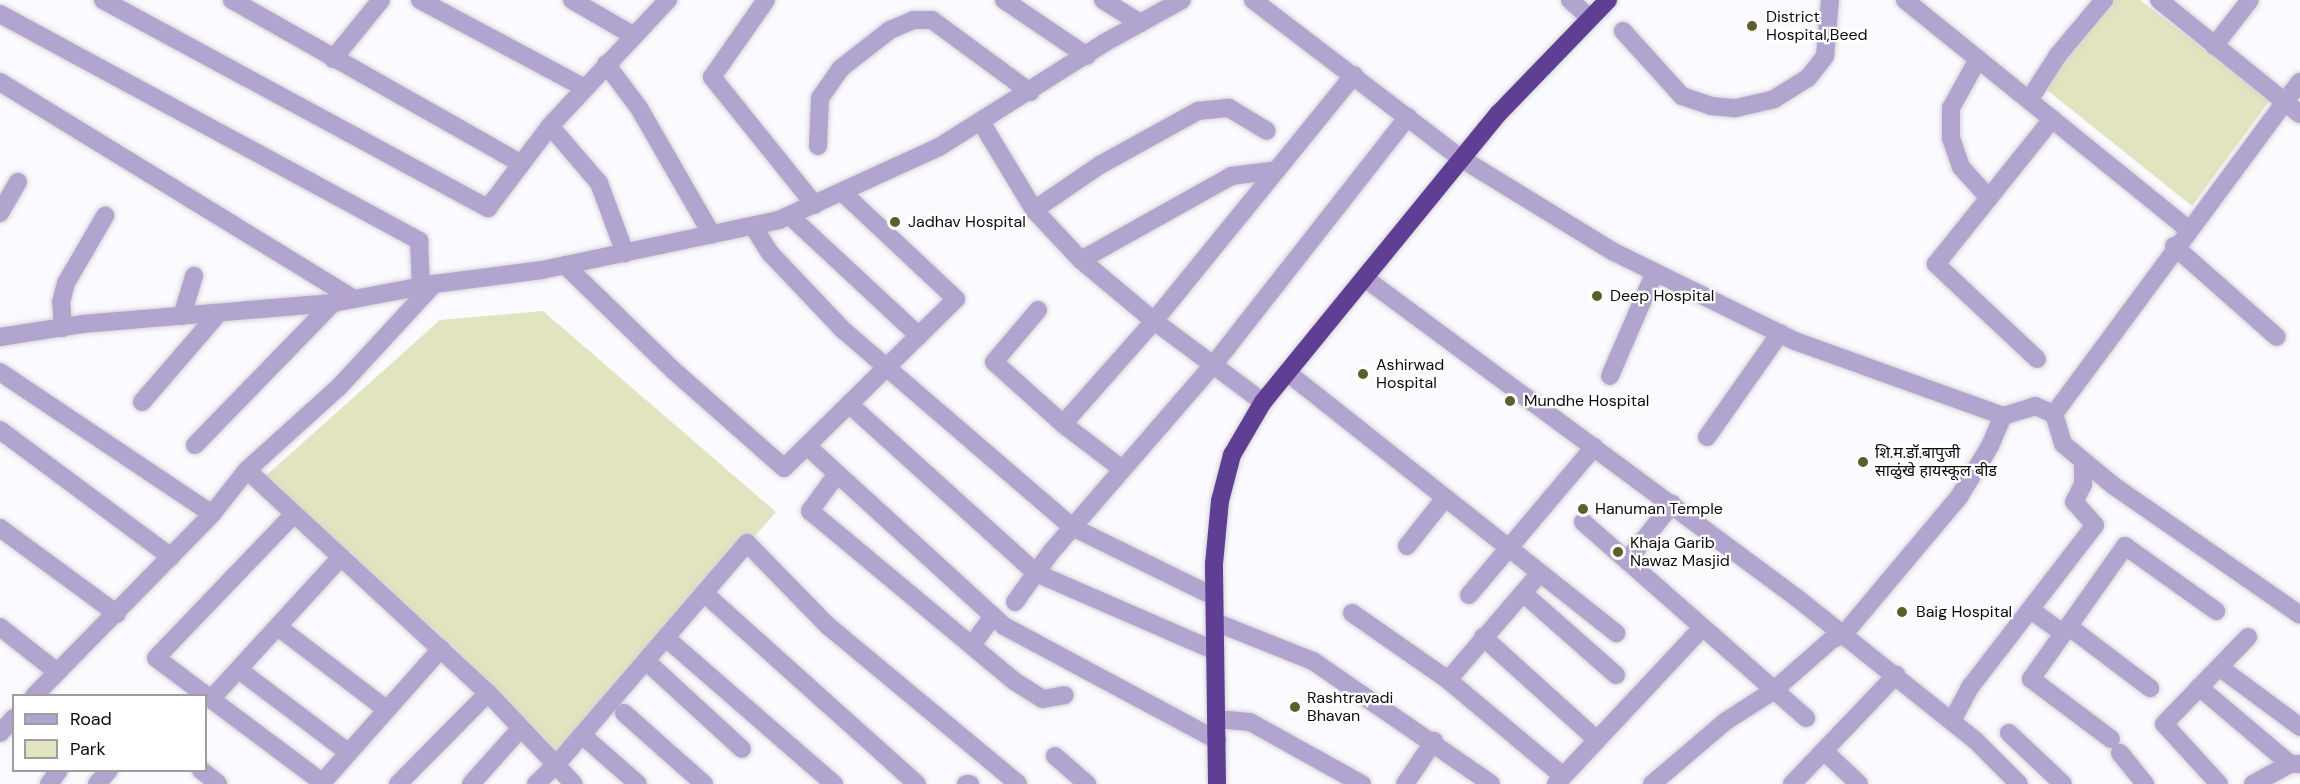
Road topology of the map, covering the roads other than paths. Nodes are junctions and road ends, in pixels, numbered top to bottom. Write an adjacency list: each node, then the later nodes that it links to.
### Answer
1 (103, 0): 44 (street)
2 (232, 0): 27 (street)
3 (381, 0): 27 (street)
4 (420, 0): 32 (street)
5 (572, 0): 23 (street)
6 (668, 0): 23 (street)
7 (766, 0): 49 (street)
8 (1004, 0): 25 (street)
9 (1103, 0): 21 (street)
10 (1253, 0): 29 (street)
11 (1570, 0): 20 (street)
12 (1608, 0): 20 (highway)
13 (1830, 0): 22 (street)
14 (1905, 0): 26 (street)
15 (2104, 0): 34 (street)
16 (2159, 0): 24 (street)
17 (2250, 0): 24 (street)
18 (1173, 2): 21 (street)
19 (0, 14): 64 (street)
20 (1590, 18): 43 (highway)
21 (1140, 23): 25 (street)
22 (1623, 31)
23 (634, 36): 28 (street)
24 (2214, 46): 35 (street)
25 (1087, 56): 33 (street)
26 (1978, 59): 34 (street); 48 (street)
27 (333, 60): 44 (street)
28 (606, 64): 32 (street); 56 (street)
29 (1354, 75): 37 (street); 45 (street)
30 (0, 82): 65 (street)
31 (2300, 82): 35 (street)
32 (585, 88): 40 (street)
33 (1030, 92): 39 (street); 42 (street)
34 (2029, 100): 38 (street)
35 (2284, 103): 36 (street); 55 (street)
36 (2300, 114)
37 (1408, 117): 43 (street); 77 (street)
38 (2052, 120): 48 (street); 55 (street)
39 (981, 122): 47 (street); 50 (street)
40 (550, 126): 44 (street); 58 (street)
41 (1267, 131): 50 (street)
42 (818, 146)
43 (1462, 159): 61 (street); 63 (highway)
44 (520, 164)
45 (1277, 170): 59 (street); 70 (street)
46 (18, 182): 51 (street)
47 (842, 192): 49 (street); 73 (street)
48 (1989, 198): 76 (street)
49 (815, 204): 53 (street)
50 (1034, 210): 59 (street)
51 (0, 213)
52 (105, 216): 71 (street)
53 (790, 216): 54 (street); 73 (street)
54 (753, 226): 56 (street); 78 (street)
55 (2188, 229): 57 (street)
56 (712, 235): 58 (street)
57 (2174, 246): 75 (street); 85 (street)
58 (625, 253): 60 (street)
59 (1081, 260): 70 (street)
60 (565, 265): 64 (street); 91 (street)
61 (1655, 273): 72 (street); 81 (street)
62 (194, 276): 69 (street)
63 (1366, 279): 80 (highway); 92 (street)
64 (428, 285): 65 (street); 95 (street)
65 (354, 299): 66 (street)
66 (333, 303): 68 (street); 90 (street)
67 (1038, 310): 87 (street)
68 (218, 314): 69 (street); 82 (street)
69 (182, 316): 71 (street)
70 (1154, 321): 77 (street); 87 (street)
71 (63, 328): 74 (street)
72 (1780, 333): 86 (street); 89 (street)
73 (919, 336): 78 (street)
74 (0, 337)
75 (2277, 337)
76 (2037, 360)
77 (1214, 364): 83 (street); 94 (street)
78 (885, 368): 84 (street); 102 (street)
79 (0, 372): 99 (street)
80 (1287, 373): 83 (highway); 97 (street)
81 (1610, 376)
82 (142, 402)
83 (1263, 402): 114 (highway)
84 (849, 404): 91 (street); 109 (street)
85 (2054, 414): 86 (street); 93 (street)
86 (2003, 416): 128 (street)
87 (1063, 424): 94 (street)
88 (0, 430): 106 (street)
89 (1707, 437)
90 (195, 446)
91 (807, 446): 96 (street)
92 (1594, 447): 98 (street); 105 (street)
93 (2084, 461): 116 (street); 120 (street)
94 (1122, 469): 102 (street)
95 (247, 470): 99 (street); 100 (street)
96 (837, 474): 121 (street); 132 (street)
97 (1445, 498): 104 (street); 105 (street)
98 (1672, 504): 108 (street); 128 (street)
99 (212, 514): 106 (street)
100 (294, 514): 107 (street); 147 (street)
101 (1583, 522): 108 (street)
102 (1072, 527): 109 (street); 114 (street)
103 (0, 528): 118 (street)
104 (1407, 546)
105 (1508, 548): 110 (street); 113 (street)
106 (171, 557): 118 (street)
107 (341, 557): 124 (street); 133 (street)
108 (1627, 561): 125 (street)
109 (1036, 573): 115 (street); 134 (street)
110 (1540, 573): 112 (street); 127 (street)
111 (704, 593): 131 (street); 183 (street); 184 (street)
112 (1523, 593): 129 (street); 139 (street)
113 (1469, 595)
114 (1213, 596): 122 (highway)
115 (1015, 602)
116 (2031, 610): 126 (street); 155 (street)
117 (2216, 611): 126 (street)
118 (117, 614): 138 (street)
119 (1352, 614): 141 (street)
120 (2300, 615)
121 (993, 616): 132 (street); 161 (street)
122 (1215, 622): 134 (highway); 162 (street)
123 (0, 627): 138 (street)
124 (278, 627): 137 (street); 151 (street)
125 (1702, 628): 144 (street); 160 (street)
126 (2066, 629): 143 (street); 194 (street)
127 (1616, 633)
128 (1844, 634): 140 (street); 144 (street)
129 (1484, 637): 141 (street); 160 (street)
130 (2248, 637): 136 (street)
131 (666, 638): 135 (street); 182 (street)
132 (972, 645): 149 (street)
133 (441, 649): 145 (street); 151 (street)
134 (1215, 651): 154 (highway)
135 (646, 661): 159 (street); 163 (street)
136 (2219, 667): 142 (street); 157 (street)
137 (239, 670): 150 (street); 165 (street)
138 (57, 671): 146 (street)
139 (1616, 675)
140 (1896, 675): 155 (street); 164 (street)
141 (1448, 680): 171 (street)
142 (2199, 687): 167 (street); 195 (street)
143 (2150, 688)
144 (1773, 691): 153 (street); 172 (street)
145 (488, 693): 156 (street); 176 (street)
146 (36, 694)
147 (205, 694)
148 (207, 695): 150 (street)
149 (1065, 695)
150 (212, 699): 173 (street)
151 (386, 709): 165 (street)
152 (624, 713): 181 (street)
153 (1806, 717)
154 (1216, 719): 161 (highway); 187 (street)
155 (1952, 721): 192 (street)
156 (521, 728): 168 (street); 177 (street)
157 (2300, 728)
158 (2009, 733): 193 (street)
159 (582, 735): 168 (street); 180 (street)
160 (1596, 739): 171 (street)
161 (1216, 740): 186 (highway)
162 (1434, 741): 188 (street); 189 (street)
163 (742, 749)
164 (1824, 751): 190 (street); 191 (street)
165 (348, 752): 173 (street)
166 (1055, 756): 185 (street)
167 (2295, 764): 196 (street)
168 (556, 765): 178 (street); 179 (street)
169 (58, 772): 174 (street)
170 (108, 772): 175 (street)
171 (1560, 780)
172 (1644, 782)
173 (321, 783)
174 (49, 784)
175 (97, 784)
176 (398, 784)
177 (471, 784)
178 (536, 784)
179 (574, 784)
180 (638, 784)
181 (704, 784)
182 (834, 784)
183 (916, 784)
184 (1018, 784)
185 (1087, 784)
186 (1217, 784)
187 (1362, 784)
188 (1405, 784)
189 (1491, 784)
190 (1792, 784)
191 (1859, 784)
192 (2019, 784)
193 (2063, 784)
194 (2145, 784)
195 (2218, 784)
196 (2253, 784)

